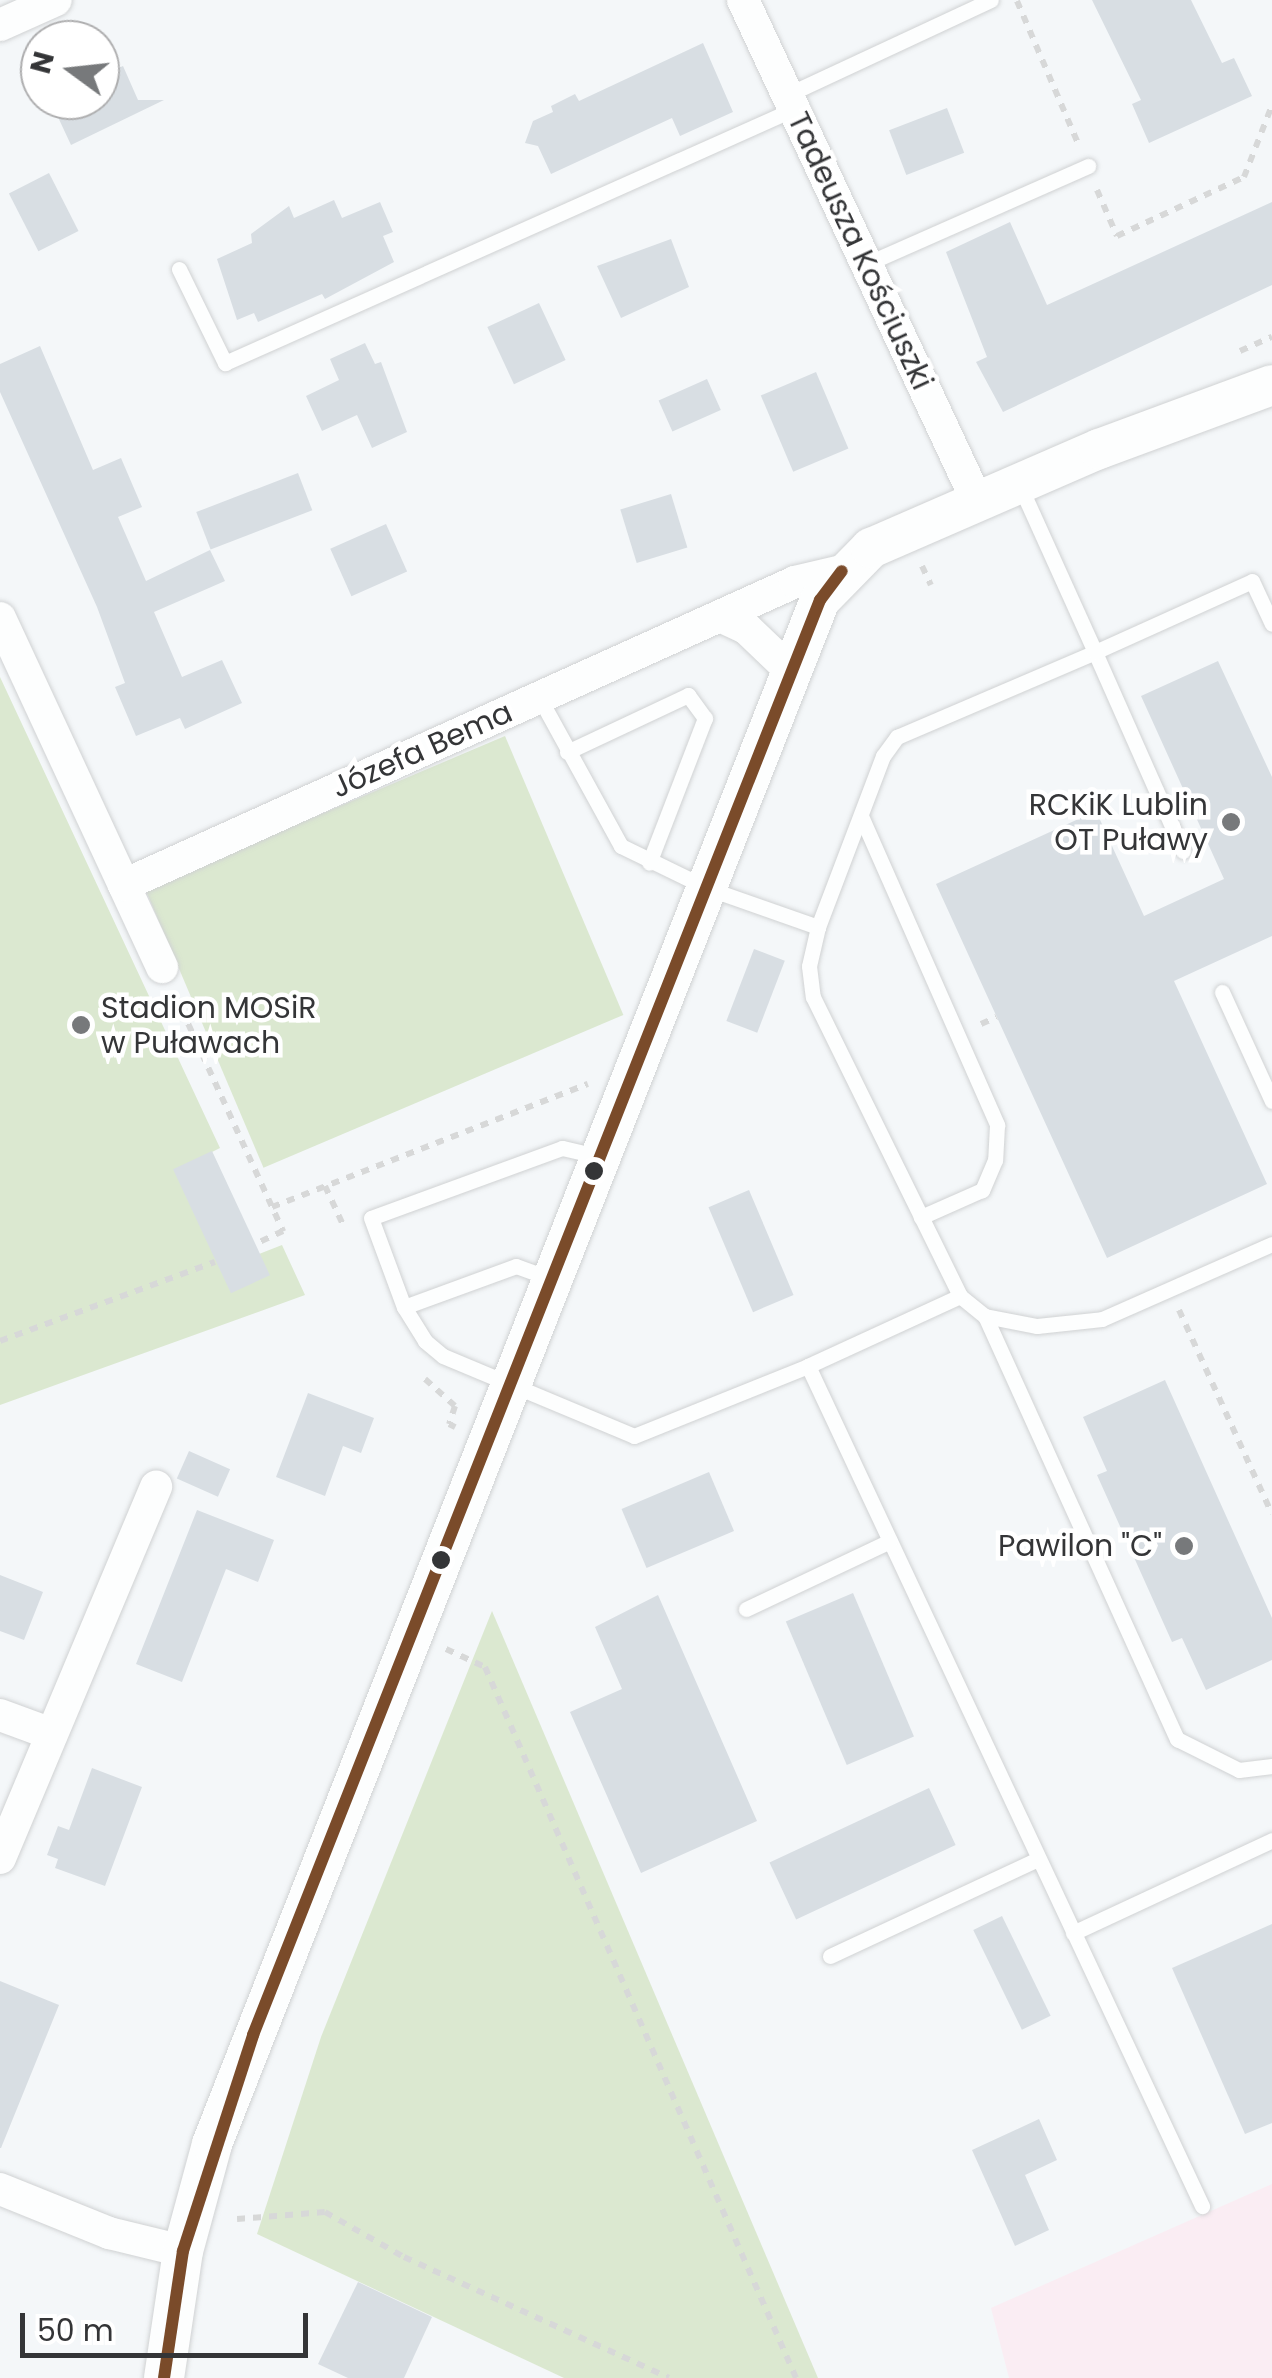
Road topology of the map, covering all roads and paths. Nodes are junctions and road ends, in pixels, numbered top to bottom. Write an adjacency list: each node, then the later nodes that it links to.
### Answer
1 (56, 0): 5 (street)
2 (743, 0): 6 (street, Tadeusza Kościuszki)
3 (991, 0): 6 (lane)
4 (1017, 0): 8 (path)
5 (0, 25)
6 (790, 102): 9 (street, Tadeusza Kościuszki); 10 (lane)
7 (1272, 105): 8 (path)
8 (1088, 166): 9 (lane)
9 (866, 264): 13 (street, Tadeusza Kościuszki)
10 (180, 269)
11 (1272, 385): 12 (street, Józefa Bema)
12 (1019, 483): 13 (street, Józefa Bema); 18 (lane)
13 (977, 501): 14 (street, Józefa Bema)
14 (842, 571): 15 (street, Józefa Bema); 19 (street)
15 (720, 616): 19 (street); 20 (street, Józefa Bema)
16 (0, 618): 25 (street)
17 (1272, 624): 18 (lane)
18 (1094, 652): 22 (lane); 23 (lane)
19 (792, 672): 26 (street)
20 (540, 698): 21 (lane); 25 (street, Józefa Bema)
21 (567, 752): 24 (lane); 24 (lane)
22 (861, 816): 27 (lane); 34 (lane)
23 (1183, 851)
24 (648, 863): 26 (lane)
25 (124, 884): 28 (street)
26 (707, 888): 27 (lane); 32 (street)
27 (818, 927): 34 (lane)
28 (162, 967): 33 (path)
29 (1222, 992): 31 (lane)
30 (600, 1080): 33 (path)
31 (1272, 1101)
32 (601, 1156): 38 (street); 41 (lane)
33 (272, 1207): 35 (path)
34 (920, 1217): 40 (lane)
35 (255, 1244)
36 (1272, 1244): 39 (lane)
37 (216, 1262): 43 (path)
38 (553, 1279): 41 (lane); 45 (street)
39 (1170, 1289): 42 (lane); 47 (path)
40 (960, 1296): 42 (lane); 44 (lane)
41 (404, 1307): 45 (lane)
42 (986, 1316): 54 (lane)
43 (0, 1341)
44 (808, 1366): 45 (lane); 49 (lane)
45 (510, 1387): 51 (street)
46 (156, 1486): 53 (street)
47 (1269, 1501): 48 (path)
48 (1272, 1514)
49 (890, 1542): 50 (lane); 57 (lane)
50 (746, 1609)
51 (411, 1635): 63 (street); 66 (path)
52 (0, 1715): 53 (street)
53 (52, 1734): 56 (street)
54 (1272, 1766)
55 (1272, 1840): 58 (lane)
56 (0, 1858)
57 (1038, 1859): 58 (lane); 59 (lane)
58 (1072, 1934): 61 (lane)
59 (830, 1956)
60 (0, 2189): 63 (street)
61 (1202, 2206)
62 (237, 2219): 65 (path)
63 (182, 2251): 64 (street)
64 (164, 2378)
65 (669, 2378)
66 (796, 2378)

